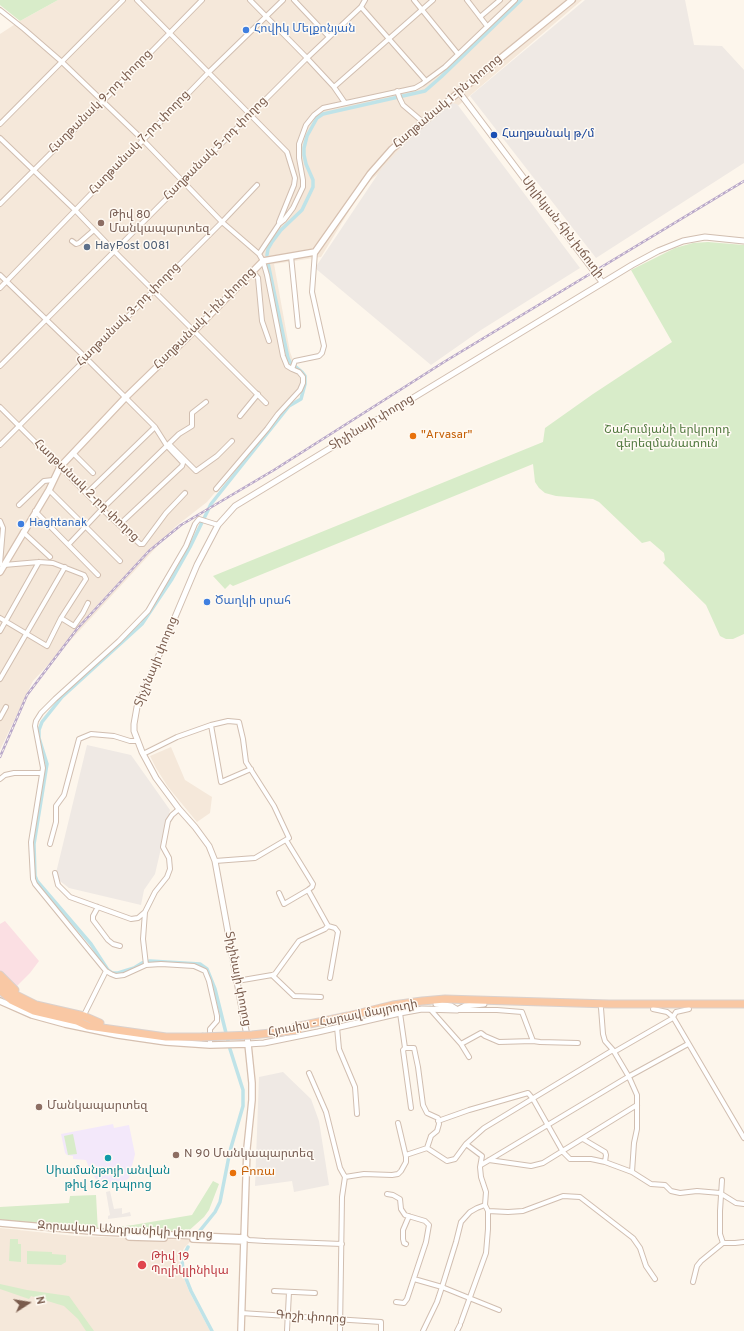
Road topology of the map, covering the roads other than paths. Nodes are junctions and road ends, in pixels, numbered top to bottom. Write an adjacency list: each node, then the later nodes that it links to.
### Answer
1 (123, 0): 25 (street)
2 (137, 0): 20 (street)
3 (202, 0): 20 (street, Հաղթանակ 9-րդ փողոց)
4 (250, 0): 18 (street)
5 (283, 0): 18 (street, Հաղթանակ 7-րդ փողոց)
6 (294, 0): 22 (street)
7 (365, 0): 14 (street, Հաղթանակ 5-րդ փողոց)
8 (414, 0): 15 (street)
9 (433, 0): 15 (street)
10 (467, 0): 17 (street)
11 (500, 0): 17 (street)
12 (516, 0): 19 (street)
13 (572, 0): 30 (main road, Հաղթանակ 1-ին փողոց)
14 (361, 7): 21 (street); 22 (street, Հաղթանակ 5-րդ փողոց)
15 (422, 9): 21 (street); 23 (street)
16 (0, 10): 25 (street)
17 (480, 17): 19 (street)
18 (266, 18): 24 (street); 26 (street, Հաղթանակ 7-րդ փողոց)
19 (487, 26): 23 (street)
20 (169, 33): 26 (street); 31 (street, Հաղթանակ 9-րդ փողոց)
21 (390, 37): 27 (street); 28 (street)
22 (329, 38): 24 (street, Հաղթանակ 5-րդ փողոց)
23 (458, 54): 27 (street)
24 (307, 58): 28 (street); 33 (street, Հաղթանակ 5-րդ փողոց)
25 (62, 62): 31 (street); 35 (street)
26 (208, 73): 33 (street); 37 (street, Հաղթանակ 7-րդ փողոց)
27 (426, 81): 29 (street)
28 (334, 87): 32 (street)
29 (397, 91): 32 (street); 34 (street)
30 (459, 92): 34 (main road, Հաղթանակ 1-ին փողոց); 56 (street, Սիլիկյան հին խճուղի)
31 (102, 102): 37 (street); 38 (street, Հաղթանակ 9-րդ փողոց)
32 (345, 103): 44 (street)
33 (251, 115): 39 (street, Հաղթանակ 5-րդ փողոց); 44 (street)
34 (423, 122): 49 (main road, Հաղթանակ 1-ին փողոց)
35 (0, 124)
36 (0, 138): 38 (street)
37 (142, 140): 39 (street); 42 (street, Հաղթանակ 7-րդ փողոց)
38 (33, 170): 41 (street, Հաղթանակ 9-րդ փողոց); 42 (street)
39 (183, 182): 43 (street); 48 (street, Հաղթանակ 5-րդ փողոց)
40 (257, 185): 43 (street, Հաղթանակ 3-րդ փողոց)
41 (0, 204)
42 (75, 210): 45 (street); 55 (street, Հաղթանակ 7-րդ փողոց)
43 (222, 222): 50 (street); 58 (street, Հաղթանակ 3-րդ փողոց)
44 (278, 224): 50 (street)
45 (94, 230): 46 (street); 48 (street)
46 (72, 241)
47 (744, 241): 56 (street, Սիլիկյան հին խճուղի)
48 (115, 251): 58 (street); 59 (street, Հաղթանակ 5-րդ փողոց)
49 (315, 252): 51 (main road, Հաղթանակ 1-ին փողոց); 65 (street)
50 (259, 254): 52 (street)
51 (291, 256): 52 (main road, Հաղթանակ 1-ին փողոց); 60 (street)
52 (263, 261): 53 (main road, Հաղթանակ 1-ին փողոց); 65 (street)
53 (253, 272): 61 (main road, Հաղթանակ 1-ին փողոց); 62 (street)
54 (0, 275): 55 (street)
55 (7, 282): 57 (street, Հաղթանակ 7-րդ փողոց); 59 (street)
56 (602, 282): 90 (street, Տիչինայի փողոց)
57 (0, 288)
58 (154, 290): 61 (street); 63 (street, Հաղթանակ 3-րդ փողոց)
59 (47, 320): 63 (street); 64 (street, Հաղթանակ 5-րդ փողոց)
60 (298, 326)
61 (194, 331): 66 (street); 67 (main road, Հաղթանակ 1-ին փողոց)
62 (269, 341)
63 (86, 358): 67 (street); 72 (street, Հաղթանակ 3-րդ փողոց)
64 (0, 366)
65 (293, 366): 81 (street)
66 (258, 394): 69 (street); 71 (street)
67 (125, 398): 73 (street); 77 (main road, Հաղթանակ 1-ին փողոց)
68 (206, 402): 76 (street)
69 (266, 403)
70 (0, 407): 72 (street, Հաղթանակ 2-րդ փողոց)
71 (240, 416)
72 (18, 426): 75 (street, Հաղթանակ 3-րդ փողոց); 78 (street, Հաղթանակ 2-րդ փողոց)
73 (155, 428): 76 (street); 83 (street)
74 (232, 441): 76 (street)
75 (0, 445)
76 (168, 445): 86 (street); 89 (street)
77 (73, 453): 78 (main road, Հաղթանակ 1-ին փողոց); 79 (street)
78 (60, 466): 80 (main road, Հաղթանակ 1-ին փողոց); 83 (street, Հաղթանակ 2-րդ փողոց)
79 (93, 473)
80 (53, 480): 82 (main road, Հաղթանակ 1-ին փողոց); 85 (street)
81 (216, 489)
82 (49, 490): 87 (main road, Հաղթանակ 1-ին փողոց); 91 (street)
83 (87, 493): 86 (street, Հաղթանակ 2-րդ փողոց)
84 (185, 493): 89 (street, Հաղթանակ 2-րդ փողոց)
85 (19, 505)
86 (102, 509): 89 (street, Հաղթանակ 2-րդ փողոց); 91 (street)
87 (35, 511): 92 (main road, Հաղթանակ 1-ին փողոց); 93 (street)
88 (0, 521): 97 (street)
89 (119, 525)
90 (218, 525): 111 (street, Տիչինայի փողոց); 114 (street)
91 (86, 528): 93 (street); 95 (street)
92 (23, 532): 94 (street); 97 (main road, Հաղթանակ 1-ին փողոց)
93 (69, 544): 99 (street)
94 (50, 558)
95 (120, 561)
96 (39, 562): 97 (street); 98 (street); 103 (street)
97 (1, 567)
98 (64, 567): 102 (street); 105 (street)
99 (98, 575)
100 (88, 603): 102 (street)
101 (0, 618): 103 (street)
102 (61, 618): 105 (street)
103 (6, 622): 104 (street); 105 (street)
104 (0, 631)
105 (26, 634): 106 (street)
106 (2, 670): 107 (street)
107 (0, 679)
108 (6, 708): 109 (street)
109 (0, 718)
110 (210, 725): 112 (street); 113 (street); 113 (street)
111 (137, 741): 112 (street, Տիչինայի փողոց); 118 (street)
112 (143, 754): 116 (street, Տիչինայի փողոց)
113 (251, 769): 117 (street)
114 (42, 773): 115 (street); 128 (street)
115 (0, 779)
116 (179, 809): 119 (street, Տիչինայի փողոց); 124 (street)
117 (286, 840): 119 (street); 121 (street)
118 (50, 844)
119 (215, 861): 132 (street, Տիչինայի փողոց)
120 (55, 873): 123 (street)
121 (308, 890): 122 (street); 125 (street)
122 (279, 893)
123 (98, 907): 124 (street); 126 (street)
124 (146, 912): 127 (street)
125 (328, 926): 130 (street); 131 (street)
126 (120, 946)
127 (145, 963): 128 (street); 161 (street)
128 (106, 971): 149 (street)
129 (0, 975): 138 (highway)
130 (272, 975): 132 (street); 136 (street)
131 (330, 978)
132 (237, 981): 158 (street, Տիչինայի փողոց)
133 (0, 983): 138 (highway, Հյուսիս - Հարավ մայրուղի)
134 (0, 990): 137 (highway, Հյուսիս - Հարավ մայրուղի)
135 (0, 994): 137 (highway)
136 (321, 997)
137 (4, 1000): 152 (highway, Հյուսիս - Հարավ մայրուղի)
138 (31, 1002): 151 (highway, Հյուսիս - Հարավ մայրուղի)
139 (436, 1004): 140 (highway, Հյուսիս - Հարավ մայրուղի); 147 (street); 154 (highway, Հյուսիս - Հարավ մայրուղի)
140 (484, 1004): 143 (highway, Հյուսիս - Հարավ մայրուղի); 147 (street)
141 (744, 1004): 154 (highway, Հյուսիս - Հարավ մայրուղի)
142 (430, 1008): 147 (street); 148 (street); 159 (street)
143 (601, 1008): 144 (highway, Հյուսիս - Հարավ մայրուղի); 163 (street)
144 (653, 1009): 145 (highway, Հյուսիս - Հարավ մայրուղի); 150 (street)
145 (689, 1009): 146 (highway, Հյուսիս - Հարավ մայրուղի); 150 (street)
146 (744, 1009)
147 (457, 1010): 156 (street)
148 (400, 1013): 153 (street); 162 (street)
149 (85, 1014)
150 (673, 1018): 160 (street); 163 (street)
151 (100, 1023): 152 (highway, Հյուսիս - Հարավ մայրուղի); 155 (highway, Հյուսիս - Հարավ մայրուղի)
152 (82, 1026): 155 (highway, Հյուսիս - Հարավ մայրուղի); 161 (main road)
153 (337, 1027): 158 (street); 170 (street)
154 (296, 1028): 155 (highway, Հյուսիս - Հարավ մայրուղի, bridge)
155 (202, 1035)
156 (533, 1041): 157 (street); 159 (street)
157 (578, 1043)
158 (248, 1044): 161 (main road); 195 (main road, Տիչինայի փողոց)
159 (461, 1044): 164 (street)
160 (688, 1044): 166 (street); 174 (street)
161 (210, 1045)
162 (405, 1048): 169 (street); 171 (street)
163 (613, 1051): 166 (street); 167 (street)
164 (469, 1057)
165 (309, 1073): 184 (street)
166 (629, 1077): 168 (street); 173 (street)
167 (533, 1099): 171 (street); 173 (street); 176 (street)
168 (637, 1105): 175 (street); 183 (street)
169 (411, 1108)
170 (357, 1114)
171 (438, 1121): 177 (street)
172 (398, 1123): 179 (street)
173 (547, 1125): 178 (street); 180 (street)
174 (744, 1138)
175 (584, 1139): 178 (street); 181 (street)
176 (466, 1144): 177 (street); 182 (street)
177 (427, 1148): 179 (street)
178 (562, 1152): 180 (street); 181 (street)
179 (406, 1155): 184 (street)
180 (489, 1160): 182 (street)
181 (605, 1162): 183 (street)
182 (481, 1165): 189 (street)
183 (632, 1172): 187 (street)
184 (346, 1177): 198 (street)
185 (722, 1180): 187 (street)
186 (387, 1194): 191 (street)
187 (721, 1194): 188 (street); 197 (street)
188 (744, 1204)
189 (485, 1206): 190 (street); 203 (street)
190 (488, 1211): 201 (street); 207 (street)
191 (409, 1216): 199 (street); 200 (street)
192 (0, 1223): 194 (main road, Զորավար Անդրանիկի փողոց)
193 (0, 1227): 194 (main road, Զորավար Անդրանիկի փողոց)
194 (25, 1228): 195 (main road, Զորավար Անդրանիկի փողոց)
195 (246, 1240): 198 (street); 210 (main road, Տիչինայի փողոց)
196 (744, 1242): 197 (street)
197 (723, 1243): 202 (street)
198 (342, 1244): 212 (street)
199 (406, 1244)
200 (414, 1279): 203 (street); 208 (street)
201 (655, 1279)
202 (692, 1282)
203 (442, 1287): 207 (street); 217 (street)
204 (274, 1292): 205 (street)
205 (290, 1292): 206 (street); 211 (street)
206 (315, 1293)
207 (470, 1298): 209 (street); 218 (street)
208 (396, 1302)
209 (499, 1310)
210 (241, 1313): 211 (street, Գոշի փողոց); 213 (main road, Տիչինայի փողոց)
211 (288, 1316): 212 (street, Գոշի փողոց); 214 (street)
212 (340, 1320): 215 (street); 216 (street, Գոշի փողոց)
213 (241, 1331)
214 (287, 1331)
215 (340, 1331)
216 (381, 1331)
217 (423, 1331)
218 (457, 1331)

